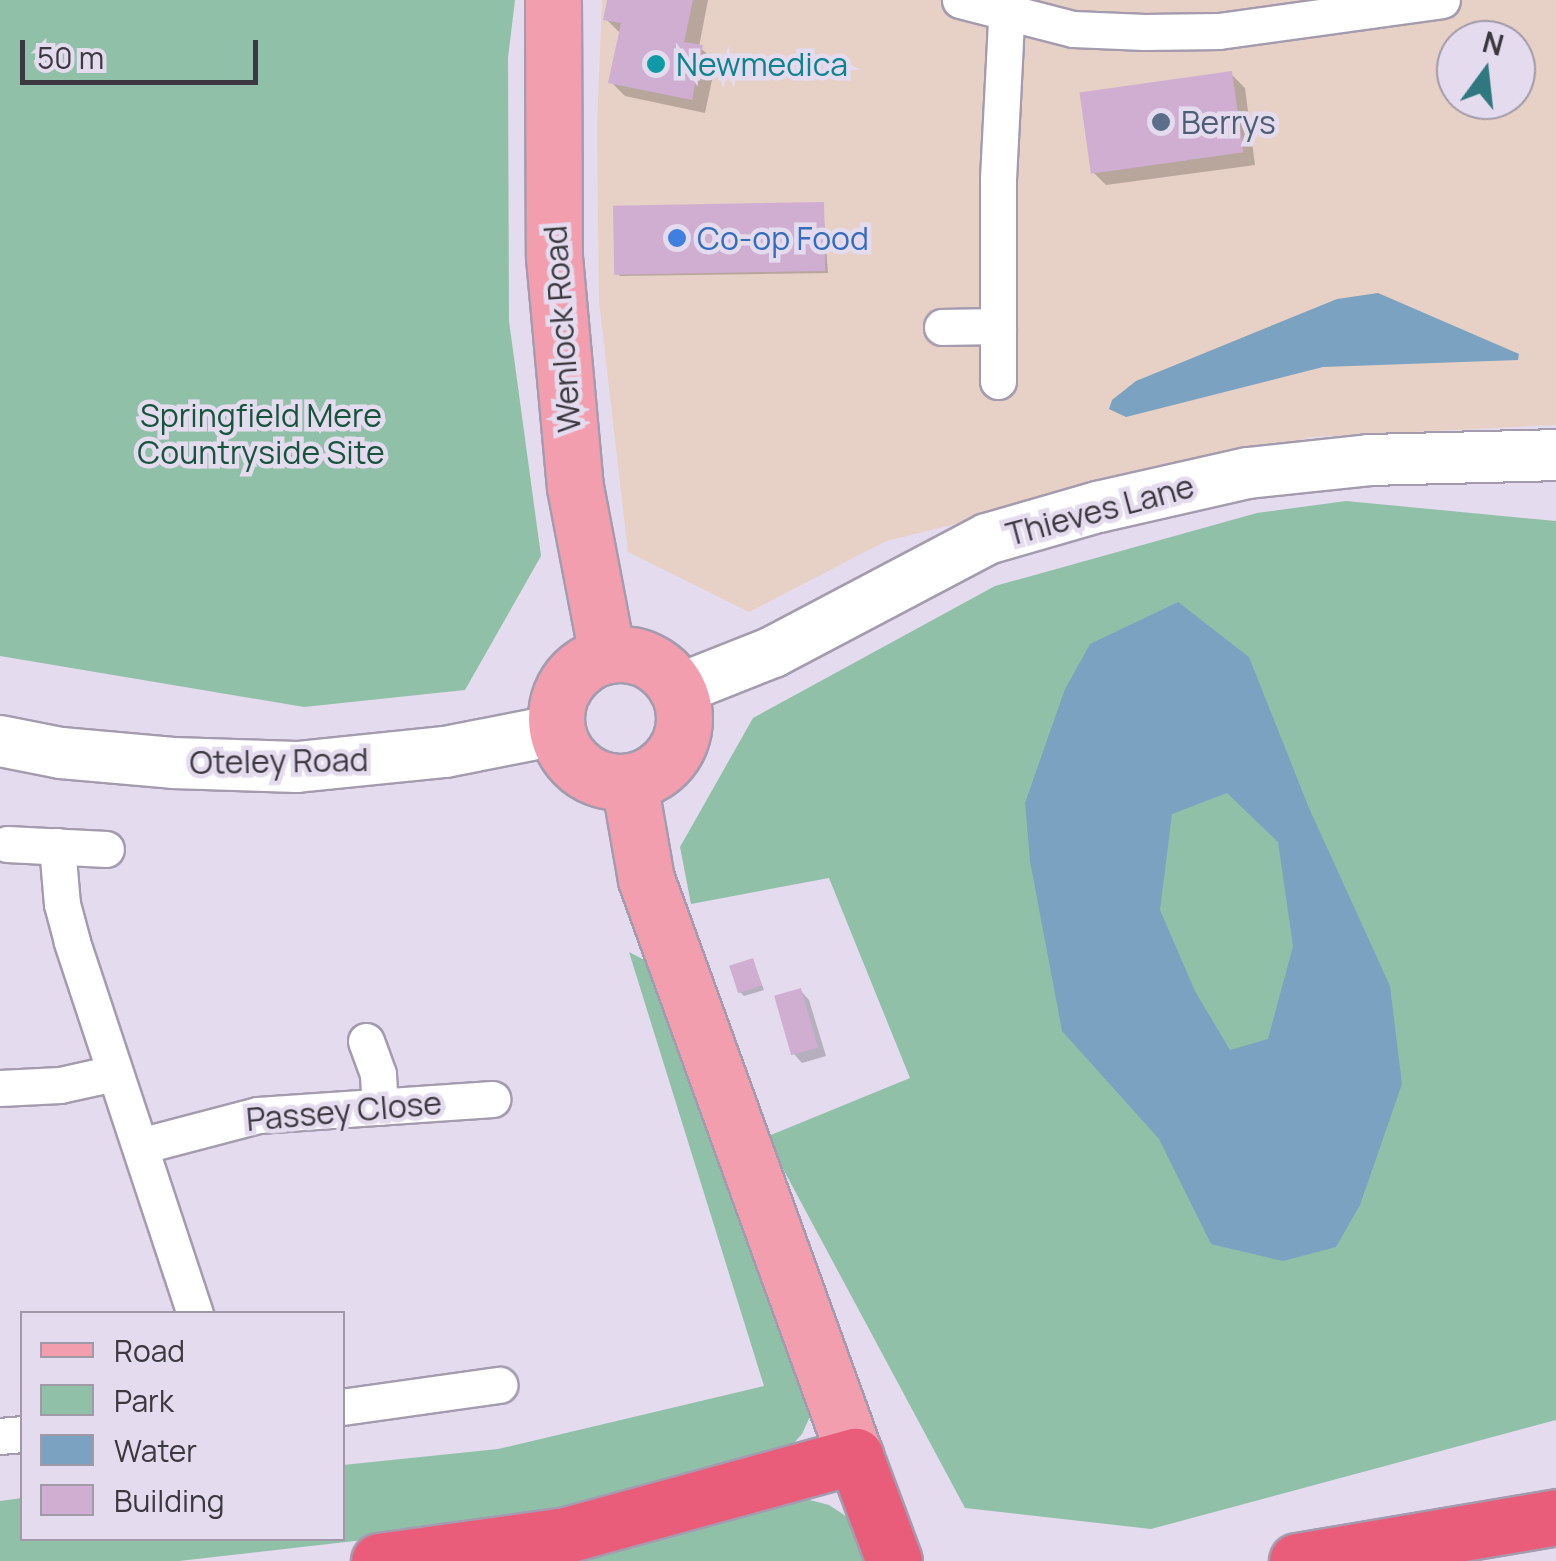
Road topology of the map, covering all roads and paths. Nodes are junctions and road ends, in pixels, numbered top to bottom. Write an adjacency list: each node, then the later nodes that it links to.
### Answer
1 (553, 0): 9 (main road, Wenlock Road)
2 (960, 0): 4 (street)
3 (1442, 0): 4 (street)
4 (1007, 6): 6 (street)
5 (942, 326): 6 (street)
6 (998, 326): 7 (street)
7 (998, 381)
8 (1556, 455): 10 (main road, Thieves Lane)
9 (606, 655): 10 (main road); 11 (main road)
10 (678, 690): 13 (main road)
11 (557, 730): 12 (main road, Oteley Road); 13 (main road)
12 (0, 740)
13 (629, 782): 26 (main road)
14 (7, 844): 15 (street)
15 (58, 846): 16 (street); 18 (street)
16 (106, 850)
17 (366, 1040): 21 (street)
18 (114, 1074): 19 (street); 22 (street)
19 (0, 1088)
20 (492, 1099): 21 (street, Passey Close)
21 (380, 1107): 22 (street, Passey Close)
22 (140, 1146): 23 (street)
23 (194, 1311)
24 (499, 1385): 25 (street)
25 (345, 1407)
26 (855, 1456): 28 (highway); 29 (highway)
27 (1556, 1517): 30 (highway)
28 (890, 1552)
29 (379, 1561)
30 (1296, 1561)

